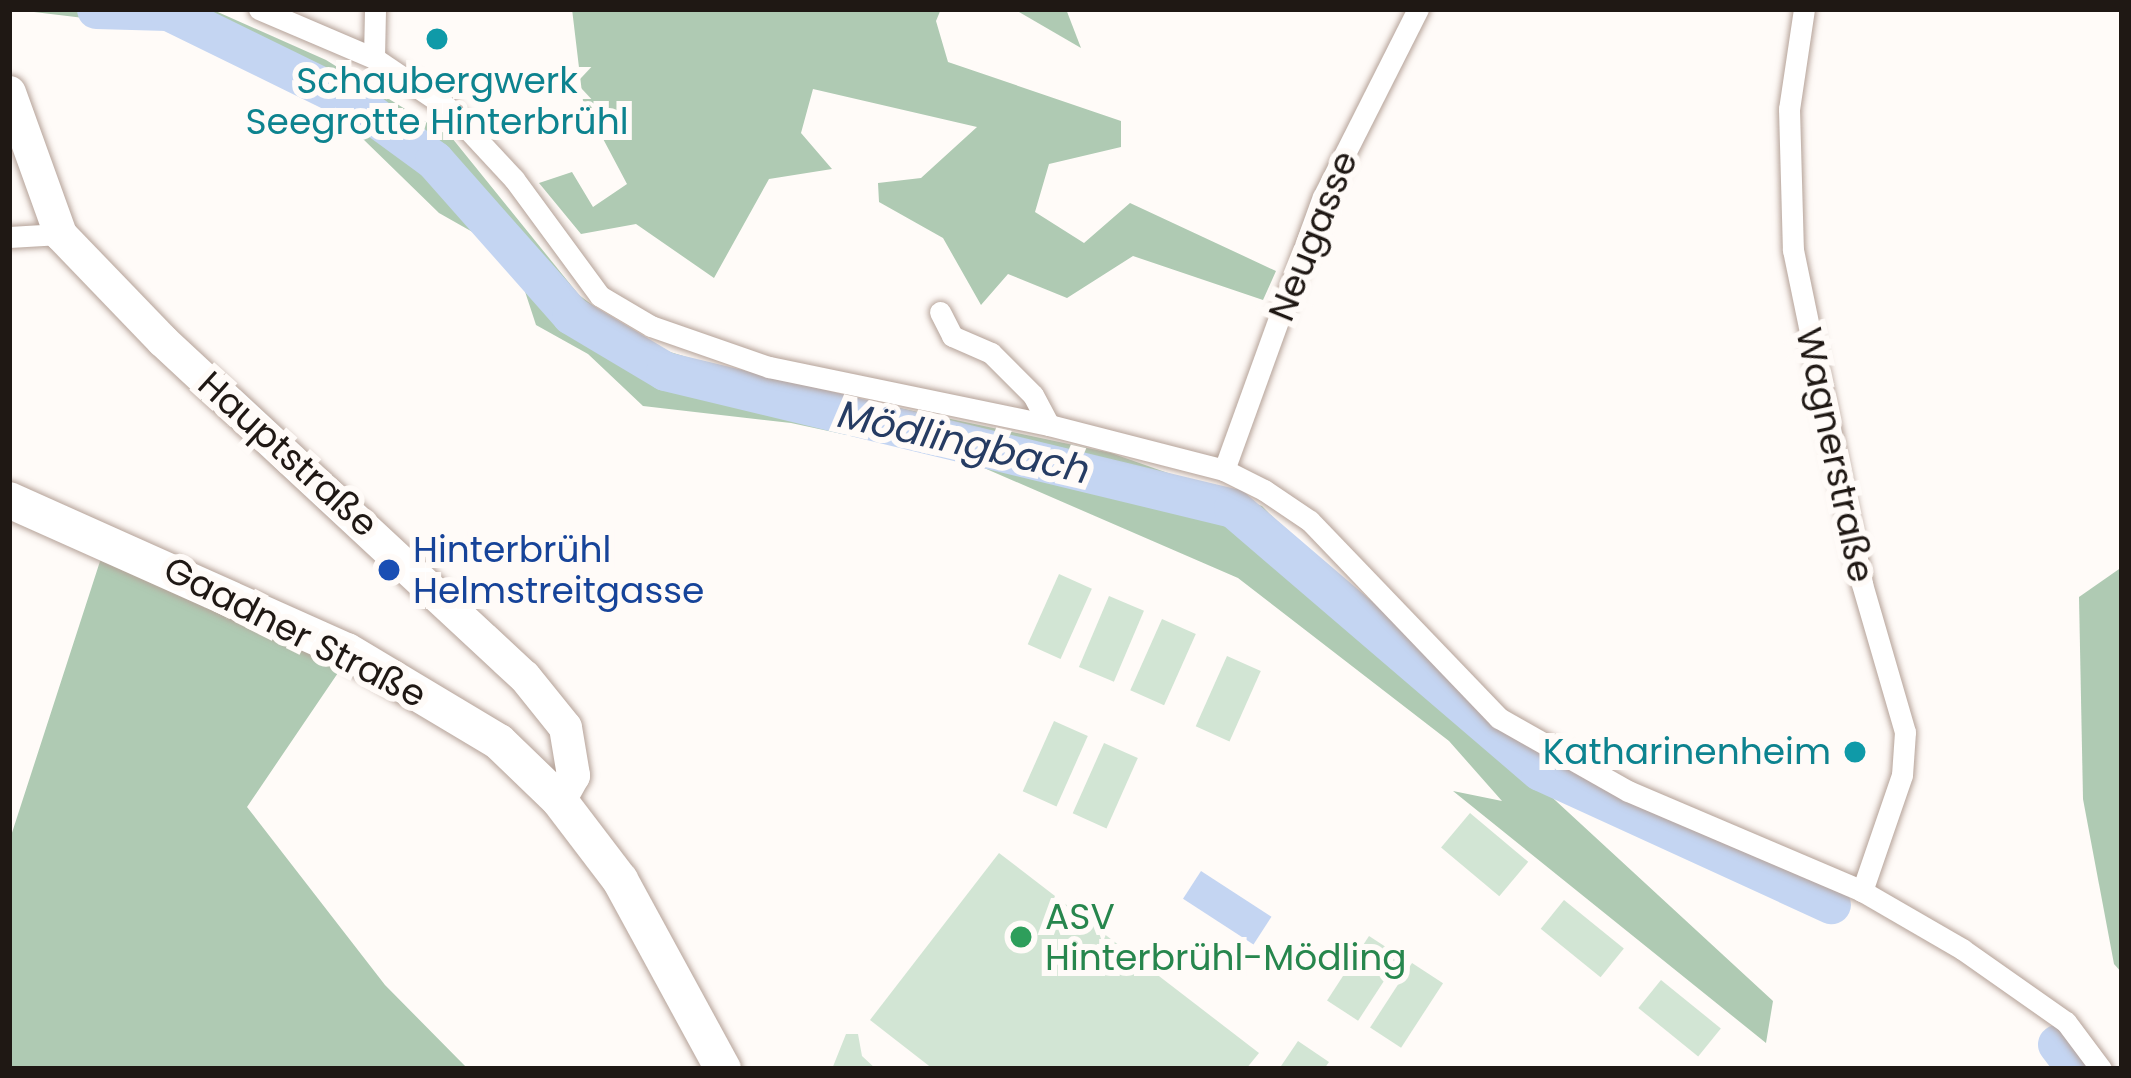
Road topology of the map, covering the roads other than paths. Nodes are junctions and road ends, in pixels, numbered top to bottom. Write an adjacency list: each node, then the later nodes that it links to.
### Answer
1 (259, 9): 5 (street)
2 (375, 9): 5 (street)
3 (1418, 9): 11 (street, Neugasse)
4 (1804, 9): 14 (street, Wagnerstraße)
5 (374, 58): 10 (street)
6 (9, 92): 7 (street, Hauptstraße)
7 (61, 234): 8 (street); 13 (street, Hauptstraße)
8 (9, 237)
9 (940, 312): 10 (street)
10 (1049, 424): 11 (street)
11 (1224, 470): 14 (street)
12 (9, 500): 13 (main road, Gaadner Straße)
13 (559, 800): 15 (main road, Gaadner Straße)
14 (1862, 891): 16 (street)
15 (723, 1069)
16 (2101, 1069)

